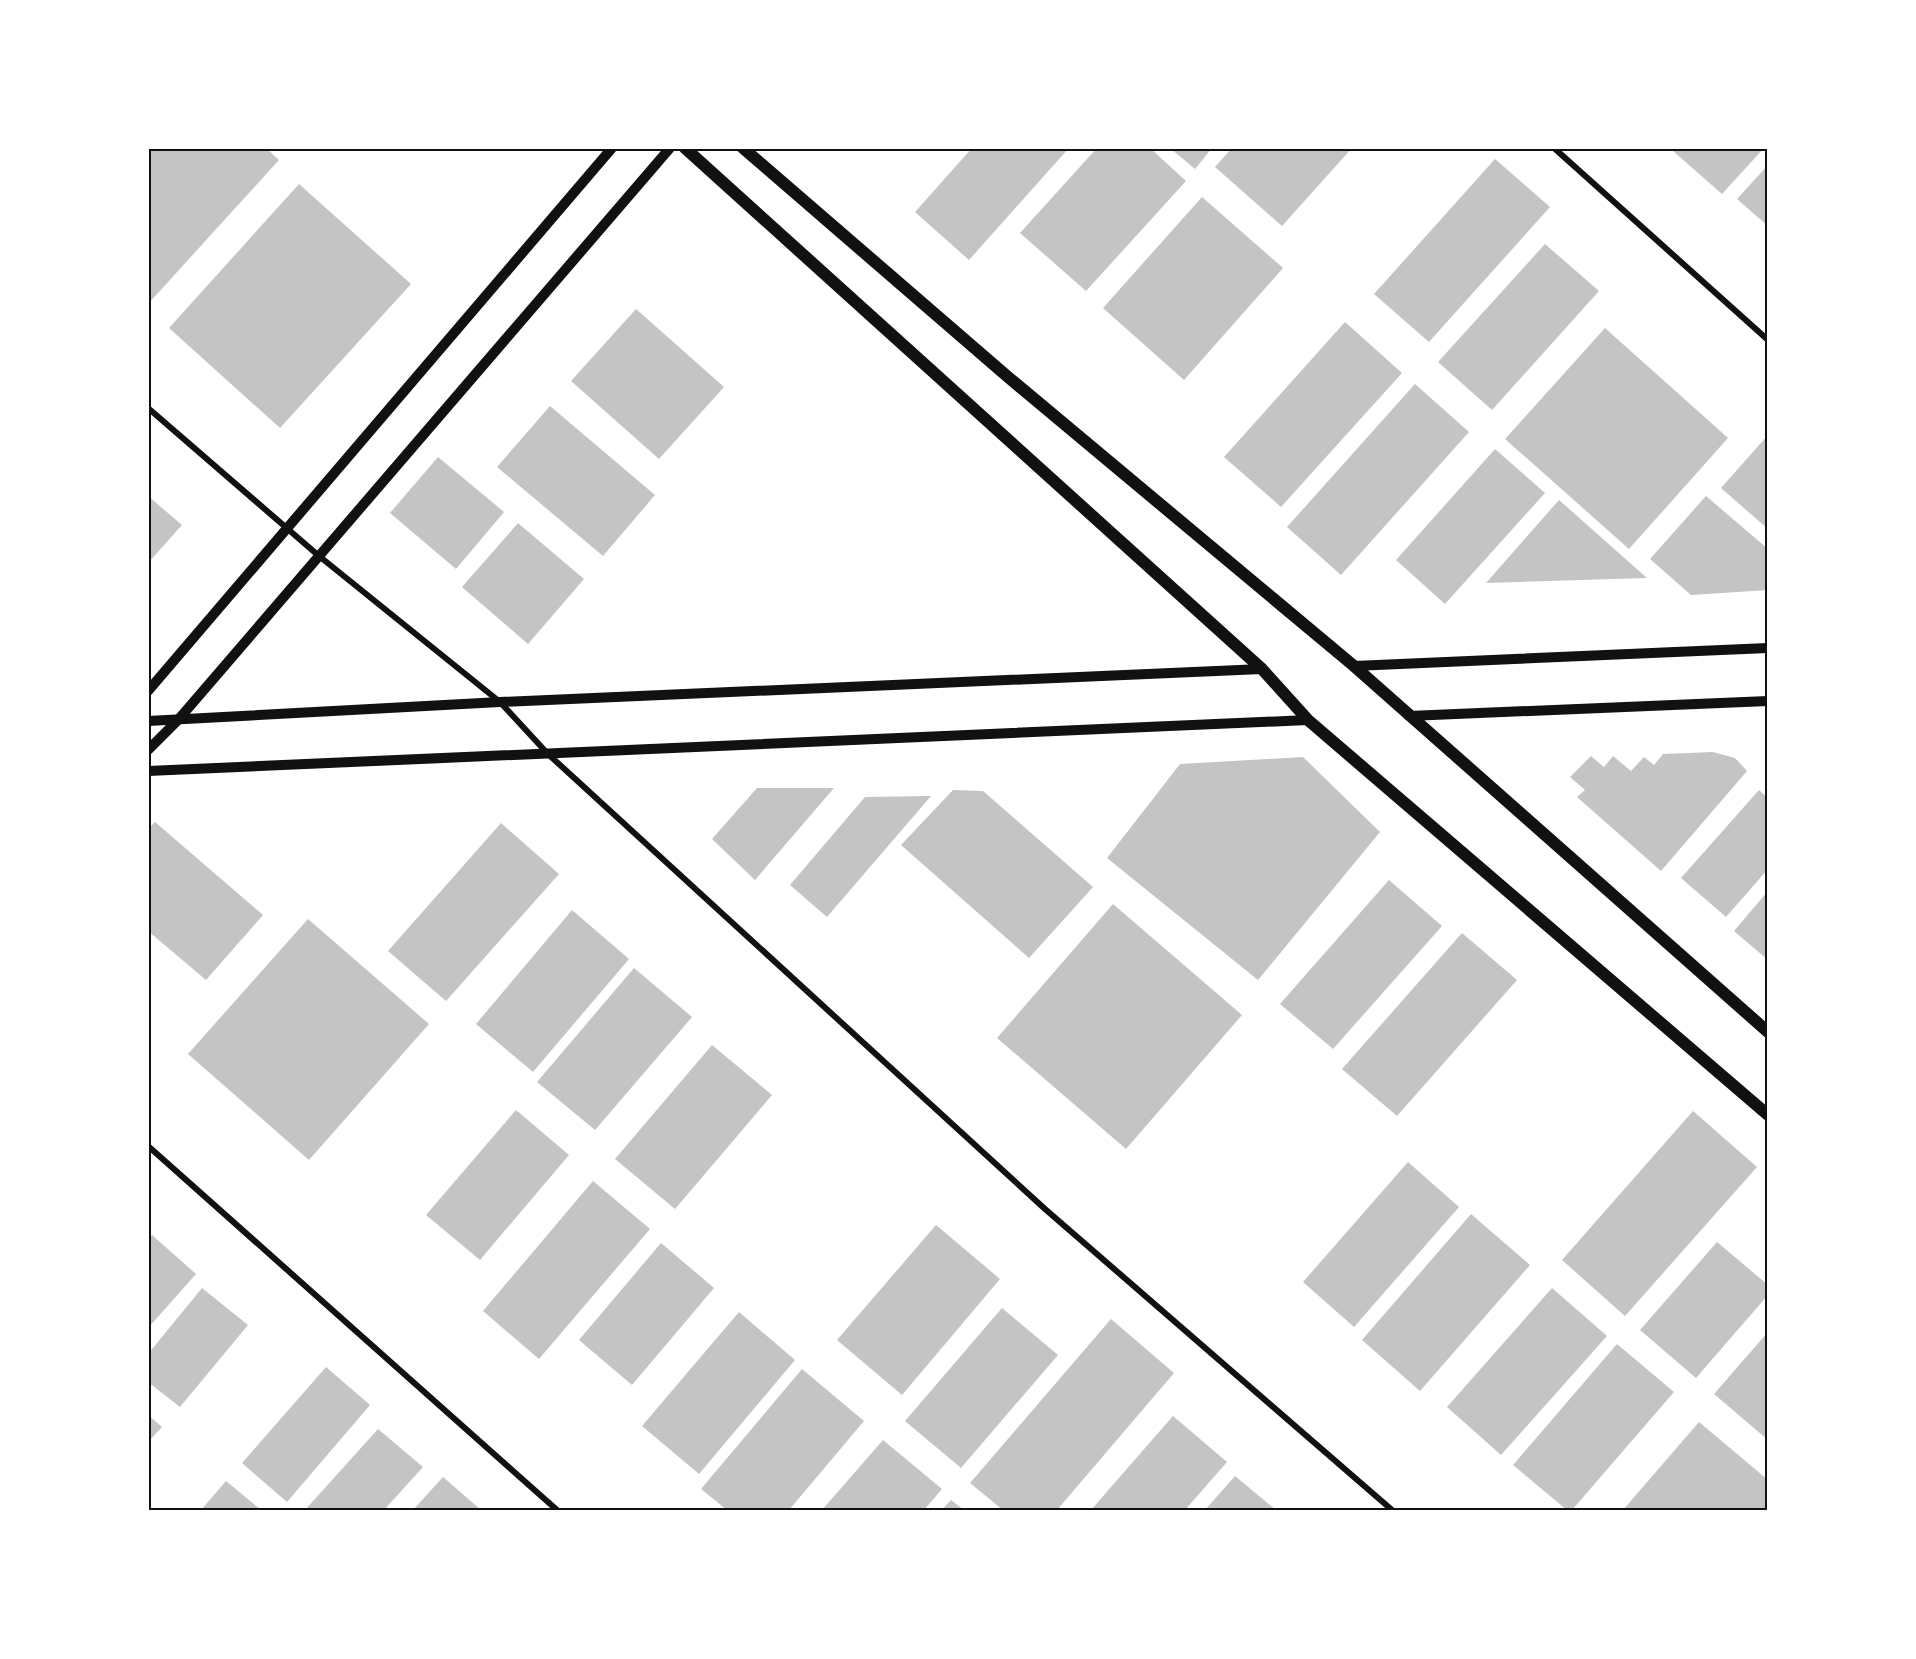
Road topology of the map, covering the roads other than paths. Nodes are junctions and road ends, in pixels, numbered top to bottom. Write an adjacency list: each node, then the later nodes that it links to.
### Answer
1 (612, 148): 8 (street)
2 (670, 148): 9 (street)
3 (685, 148): 12 (main road)
4 (743, 148): 11 (main road)
5 (1554, 148): 6 (street)
6 (1767, 340)
7 (148, 408): 8 (street)
8 (287, 529): 9 (street); 13 (street)
9 (320, 556): 15 (street); 17 (street)
10 (1767, 648): 11 (street)
11 (1354, 666): 16 (main road)
12 (1262, 669): 15 (street); 18 (main road)
13 (148, 692)
14 (1767, 701): 16 (street)
15 (500, 702): 17 (street); 21 (street)
16 (1409, 716): 23 (main road)
17 (178, 720): 19 (street); 20 (street)
18 (1308, 720): 21 (street); 24 (main road)
19 (148, 721)
20 (148, 750)
21 (548, 753): 22 (street); 27 (street)
22 (148, 771)
23 (1767, 1032)
24 (1767, 1115)
25 (148, 1146): 26 (street)
26 (557, 1510)
27 (1392, 1510)

